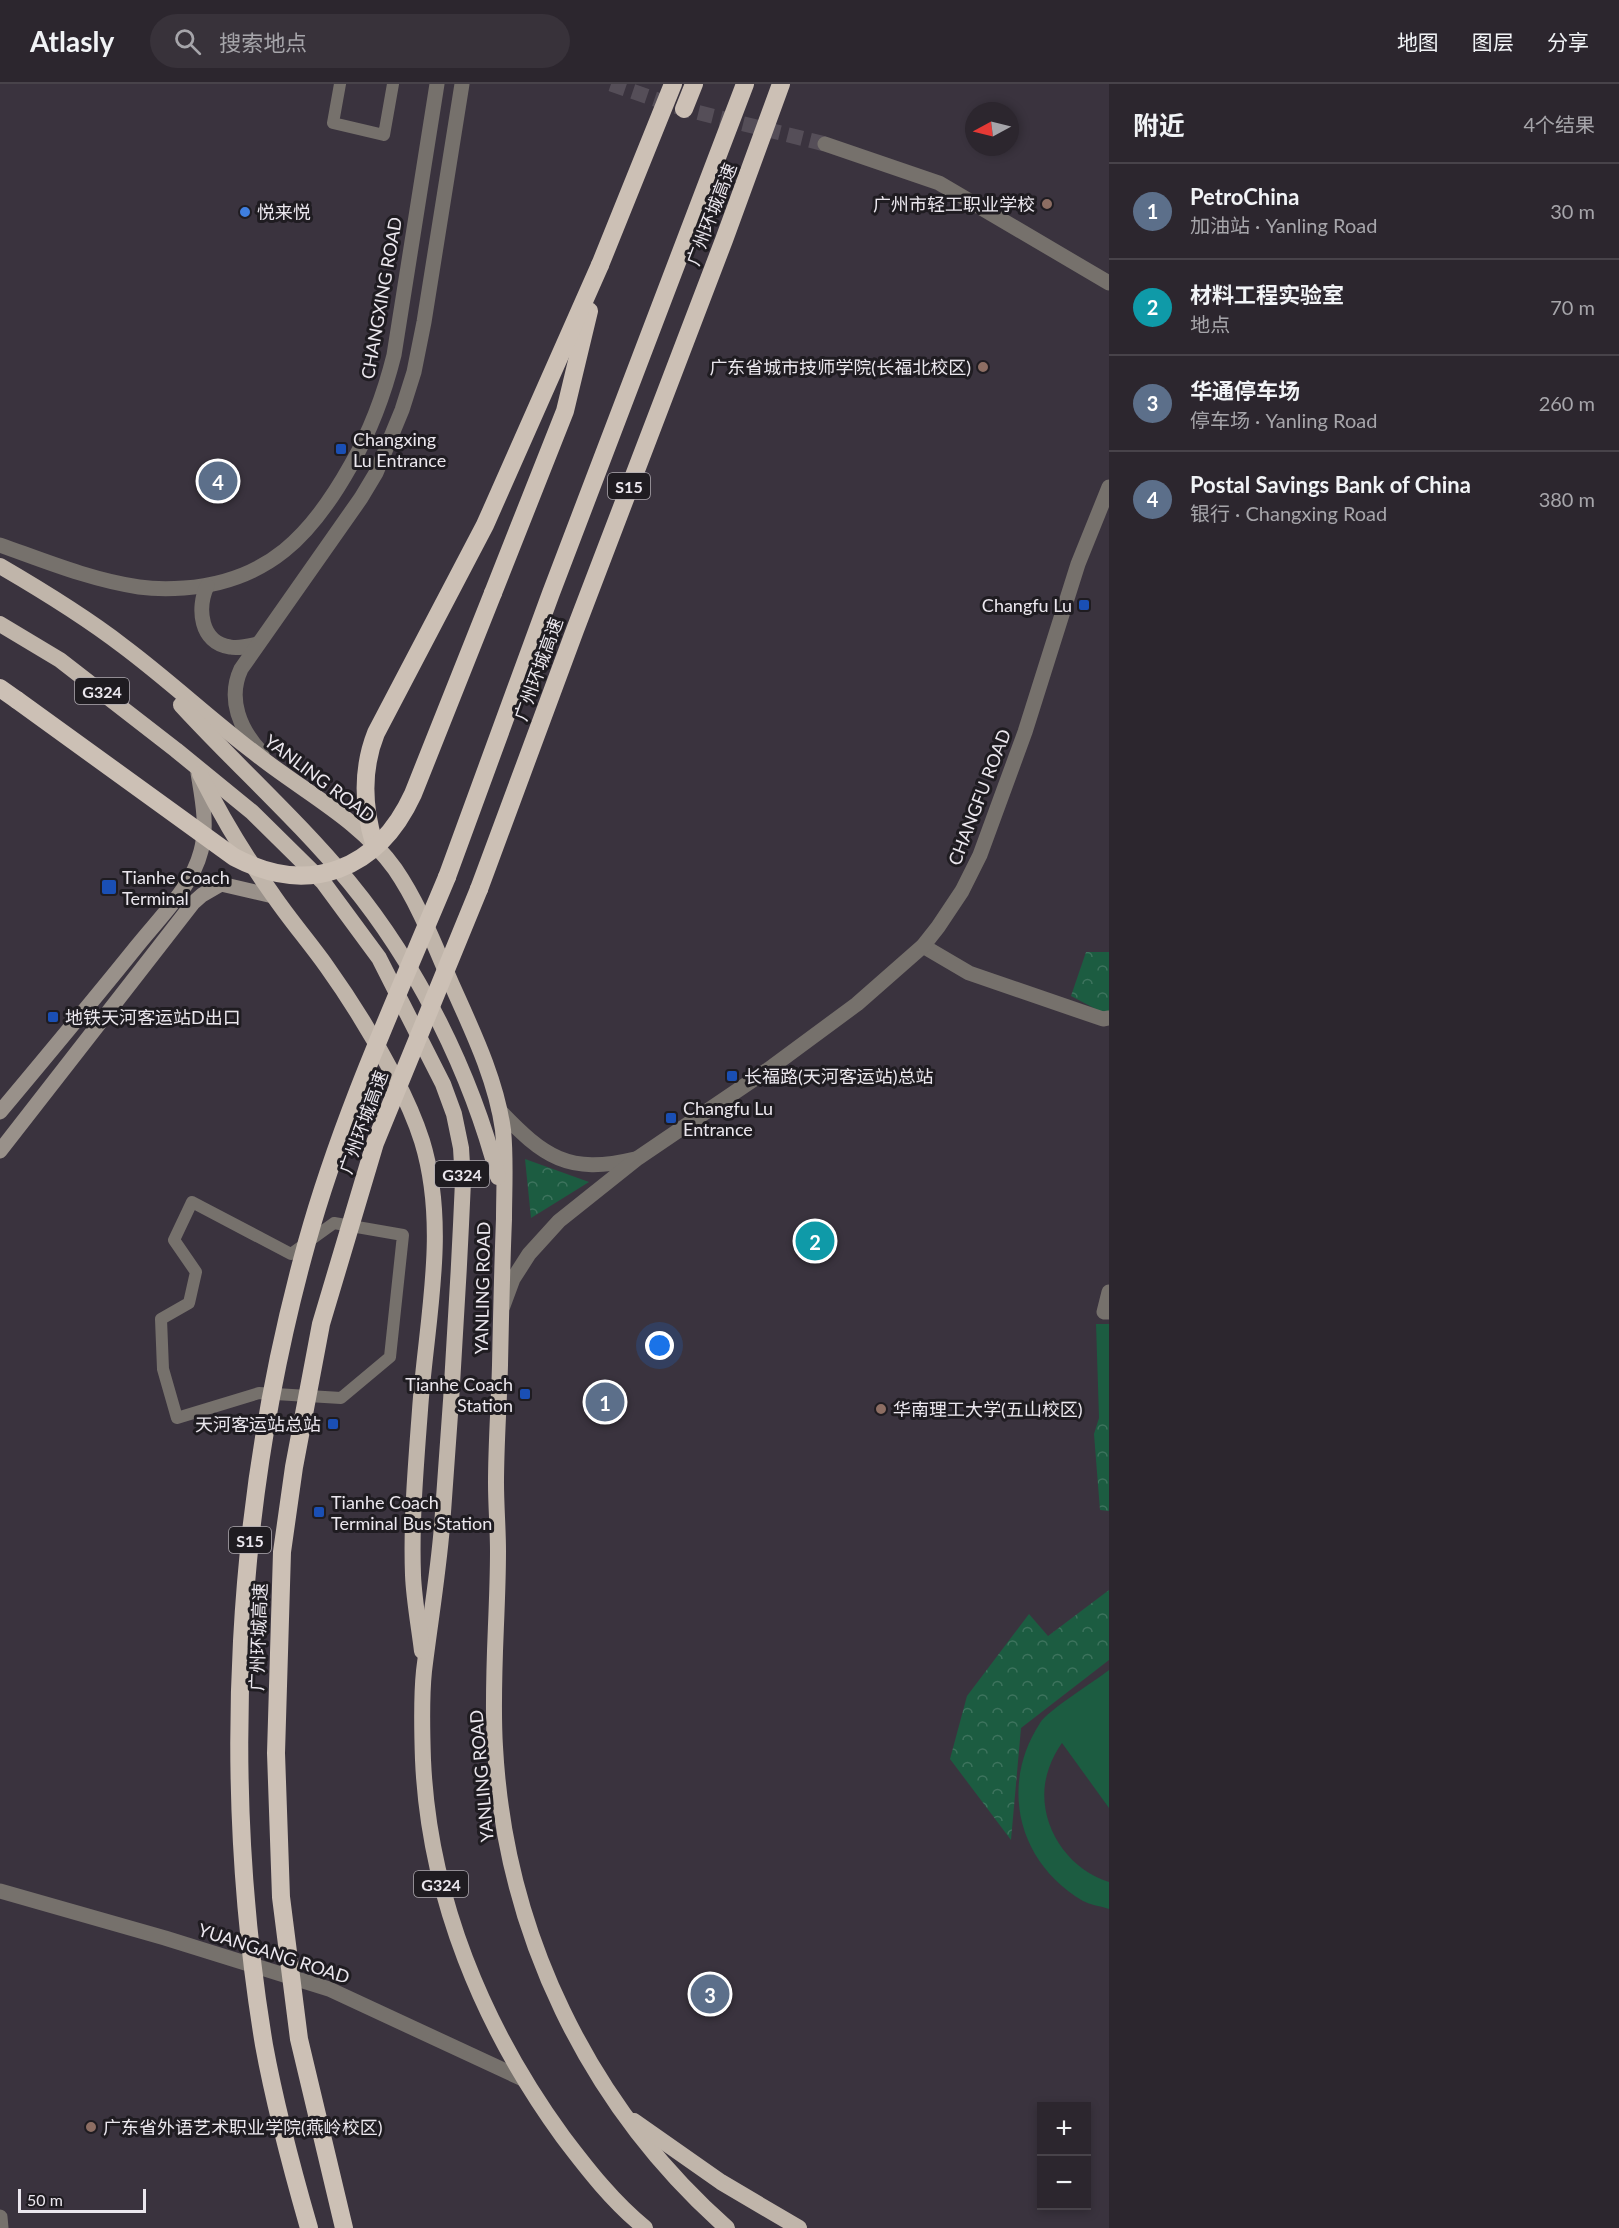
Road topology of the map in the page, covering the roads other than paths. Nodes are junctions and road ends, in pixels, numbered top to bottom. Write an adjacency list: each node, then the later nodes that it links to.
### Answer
1 (340, 84): 2 (street)
2 (393, 84)
3 (437, 84): 16 (street, CHANGXING ROAD)
4 (462, 84): 18 (street)
5 (673, 84): 11 (highway, bridge)
6 (694, 84): 9 (highway)
7 (745, 84): 44 (highway, 广州环城高速 / S15, bridge)
8 (781, 84): 45 (highway, 广州环城高速 / S15, bridge)
9 (684, 109)
10 (825, 144): 12 (street)
11 (600, 265): 20 (highway, bridge); 23 (highway)
12 (1109, 283)
13 (1109, 487): 27 (street, CHANGFU ROAD)
14 (0, 545): 16 (street, CHANGXING ROAD)
15 (0, 566): 19 (highway, G324)
16 (207, 586): 18 (street)
17 (0, 624): 21 (highway, G324)
18 (258, 644): 22 (street)
19 (127, 648): 22 (highway, YANLING ROAD / G324); 33 (highway)
20 (0, 688)
21 (197, 767): 24 (main road); 25 (highway, G324); 38 (highway, YANLING ROAD / G324)
22 (287, 778): 23 (highway, YANLING ROAD / G324)
23 (374, 843): 29 (highway, YANLING ROAD / G324)
24 (178, 894): 26 (main road); 30 (main road)
25 (273, 896): 26 (main road); 38 (highway, G324)
26 (192, 903): 31 (main road)
27 (923, 946): 28 (street); 32 (street, CHANGFU ROAD)
28 (1109, 1018)
29 (499, 1110): 32 (street, CHANGFU ROAD); 33 (highway, YANLING ROAD / G324)
30 (0, 1112)
31 (0, 1151)
32 (638, 1158): 35 (street, CHANGFU ROAD)
33 (504, 1199): 35 (highway, YANLING ROAD / G324)
34 (1109, 1292): 36 (street)
35 (501, 1312): 41 (highway, YANLING ROAD / G324)
36 (1107, 1312)
37 (161, 1319): 37 (street)
38 (424, 1672): 40 (highway, YANLING ROAD / G324)
39 (0, 1892): 40 (street, YUANGANG ROAD)
40 (525, 2080): 46 (highway, YANLING ROAD / G324)
41 (621, 2111): 47 (highway, YANLING ROAD / G324); 48 (highway)
42 (0, 2217): 43 (street)
43 (1, 2228)
44 (309, 2228)
45 (344, 2228)
46 (645, 2228)
47 (727, 2228)
48 (799, 2228)

